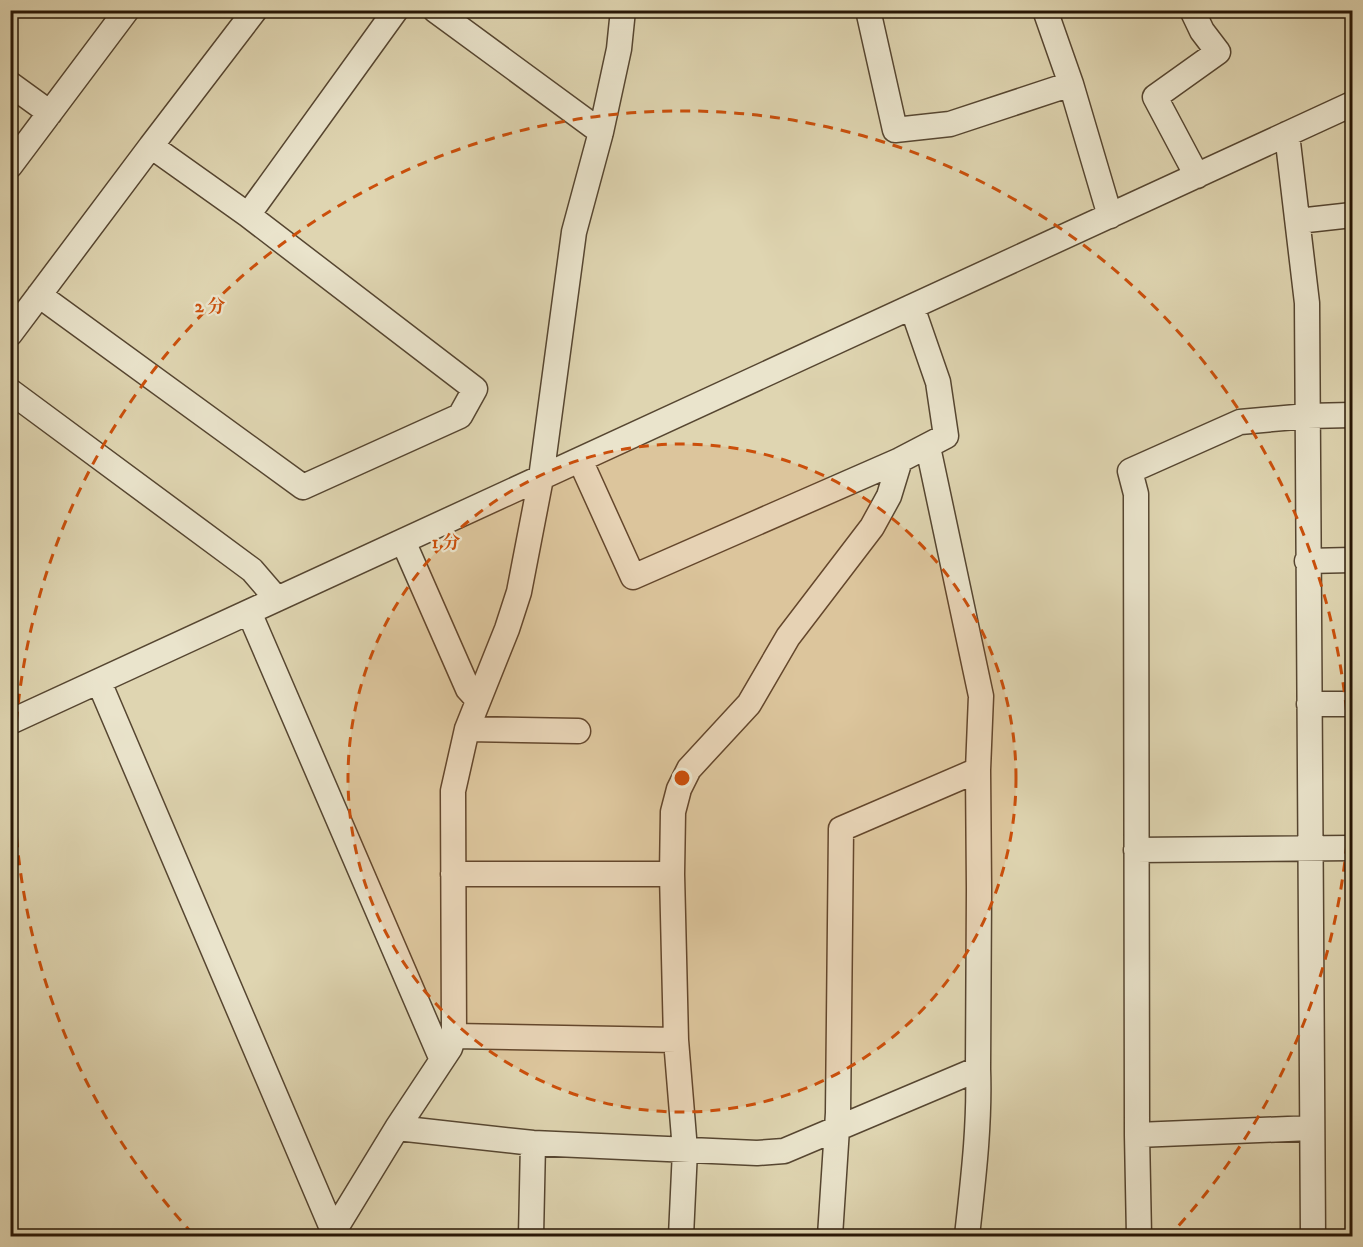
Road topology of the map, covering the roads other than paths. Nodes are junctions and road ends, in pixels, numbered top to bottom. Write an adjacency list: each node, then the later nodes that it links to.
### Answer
1 (127, 10): 12 (street)
2 (255, 10): 15 (street)
3 (396, 10): 18 (street)
4 (435, 10): 13 (street)
5 (623, 10): 13 (street)
6 (868, 10): 10 (street)
7 (1045, 10): 10 (street)
8 (1191, 10): 17 (street)
9 (10, 84): 12 (street)
10 (1071, 84): 20 (street)
11 (1353, 104): 14 (street)
12 (50, 113): 16 (street)
13 (600, 132): 31 (street)
14 (1287, 134): 17 (street); 21 (street)
15 (151, 146): 18 (street); 22 (street)
16 (10, 166)
17 (1197, 176): 20 (street)
18 (248, 215): 22 (street)
19 (1353, 215): 21 (street)
20 (1110, 216): 23 (street)
21 (1298, 221): 27 (street)
22 (39, 295): 24 (street)
23 (912, 307): 28 (street); 29 (street)
24 (10, 334)
25 (10, 392): 35 (street)
26 (1353, 415): 27 (street)
27 (1307, 416): 34 (street); 47 (street)
28 (928, 447): 30 (street); 44 (street)
29 (580, 460): 30 (street); 31 (street)
30 (900, 460): 49 (street)
31 (541, 478): 32 (street); 38 (street)
32 (403, 541): 35 (street); 38 (street)
33 (1353, 560): 34 (street)
34 (1307, 561): 39 (street)
35 (277, 599): 36 (street)
36 (249, 612): 37 (street); 52 (street)
37 (99, 682): 41 (street); 60 (street)
38 (478, 700): 42 (street)
39 (1309, 704): 40 (street); 46 (street)
40 (1353, 704)
41 (10, 722)
42 (467, 729): 43 (street); 48 (street)
43 (578, 730)
44 (978, 770): 53 (street); 55 (street)
45 (1353, 848): 46 (street)
46 (1310, 849): 47 (street); 56 (street)
47 (1136, 850): 57 (street)
48 (453, 874): 49 (street); 50 (street)
49 (672, 874): 51 (street)
50 (454, 1036): 51 (street); 52 (street)
51 (676, 1040): 59 (street)
52 (442, 1060): 54 (street)
53 (978, 1069): 55 (street); 64 (street)
54 (397, 1128): 58 (street); 60 (street)
55 (838, 1128): 59 (street); 63 (street)
56 (1311, 1128): 57 (street); 66 (street)
57 (1137, 1135): 65 (street)
58 (533, 1143): 59 (street); 61 (street)
59 (685, 1150): 62 (street)
60 (332, 1235)
61 (531, 1236)
62 (681, 1236)
63 (830, 1236)
64 (967, 1236)
65 (1139, 1236)
66 (1313, 1236)

